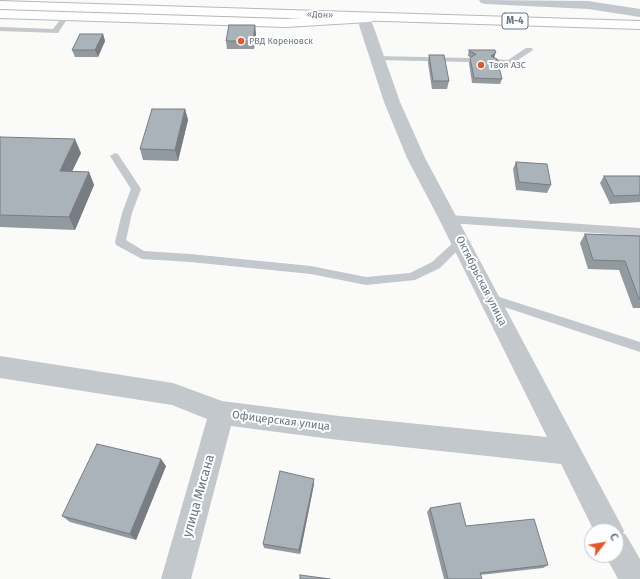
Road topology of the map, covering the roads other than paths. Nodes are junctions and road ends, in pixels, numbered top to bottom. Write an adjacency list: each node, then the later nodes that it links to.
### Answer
1 (222, 0): 5 (main road, «Дон» / М-4)
2 (486, 0): 5 (street, М-4)
3 (0, 5): 7 (main road, «Дон» / М-4)
4 (0, 14): 6 (main road)
5 (640, 14)
6 (66, 16): 7 (main road); 10 (lane)
7 (390, 17): 9 (main road, «Дон» / М-4)
8 (366, 25): 12 (street, Октябрьская улица)
9 (640, 25)
10 (0, 29)
11 (529, 50): 14 (lane)
12 (377, 58): 13 (lane); 16 (street, Октябрьская улица)
13 (468, 60)
14 (495, 61)
15 (115, 156): 18 (lane)
16 (449, 218): 17 (lane); 18 (street, Октябрьская улица)
17 (640, 232)
18 (461, 242): 19 (street, Октябрьская улица)
19 (490, 298): 20 (lane); 23 (street, Октябрьская улица)
20 (640, 347)
21 (0, 367): 22 (street, Офицерская улица)
22 (222, 413): 23 (street, Офицерская улица); 26 (street, улица Мисана)
23 (567, 452): 24 (street, Октябрьская улица)
24 (605, 523)
25 (624, 560): 27 (street)
26 (176, 579)
27 (634, 579)

